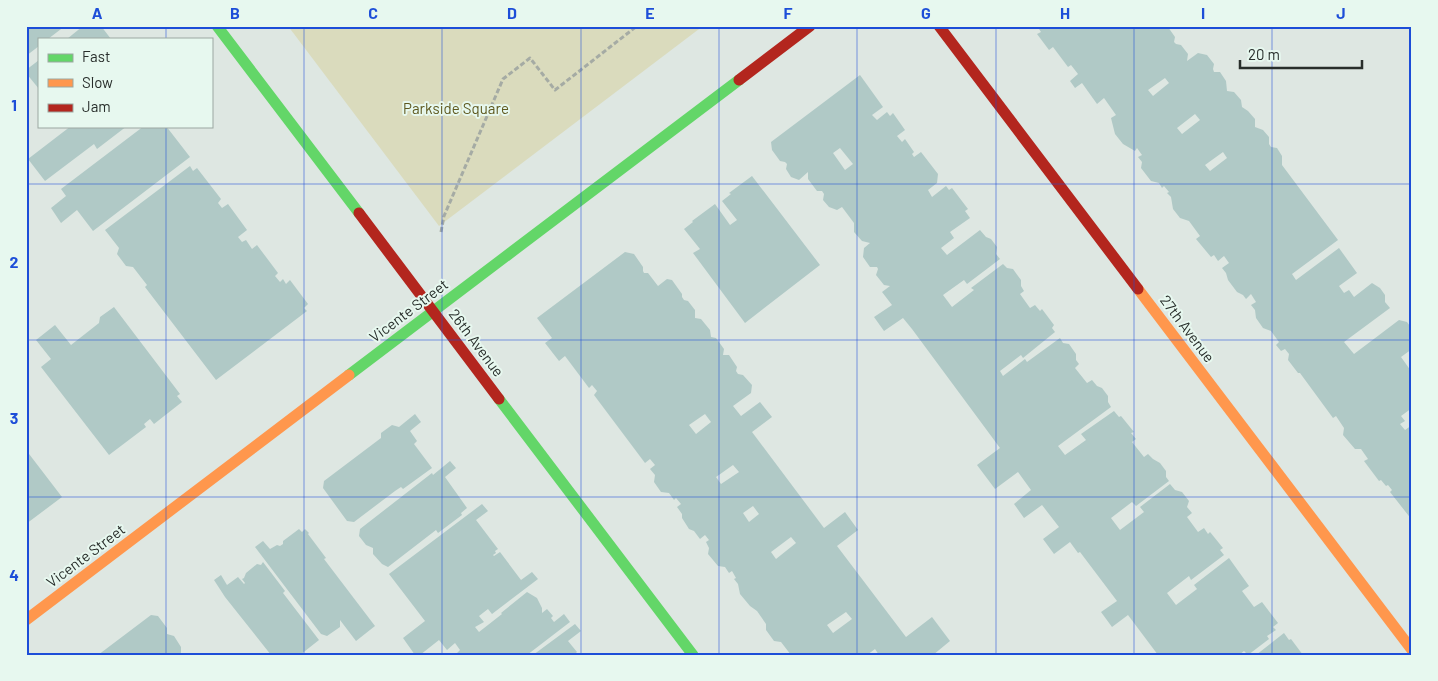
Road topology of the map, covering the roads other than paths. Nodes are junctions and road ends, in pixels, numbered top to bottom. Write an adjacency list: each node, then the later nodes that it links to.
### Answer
1 (217, 26): 4 (street, 26th Avenue)
2 (810, 26): 4 (street, Vicente Street)
3 (939, 26): 6 (street, 27th Avenue)
4 (433, 312): 5 (street, Vicente Street); 7 (street, 26th Avenue)
5 (26, 620)
6 (1412, 650)
7 (694, 655)

